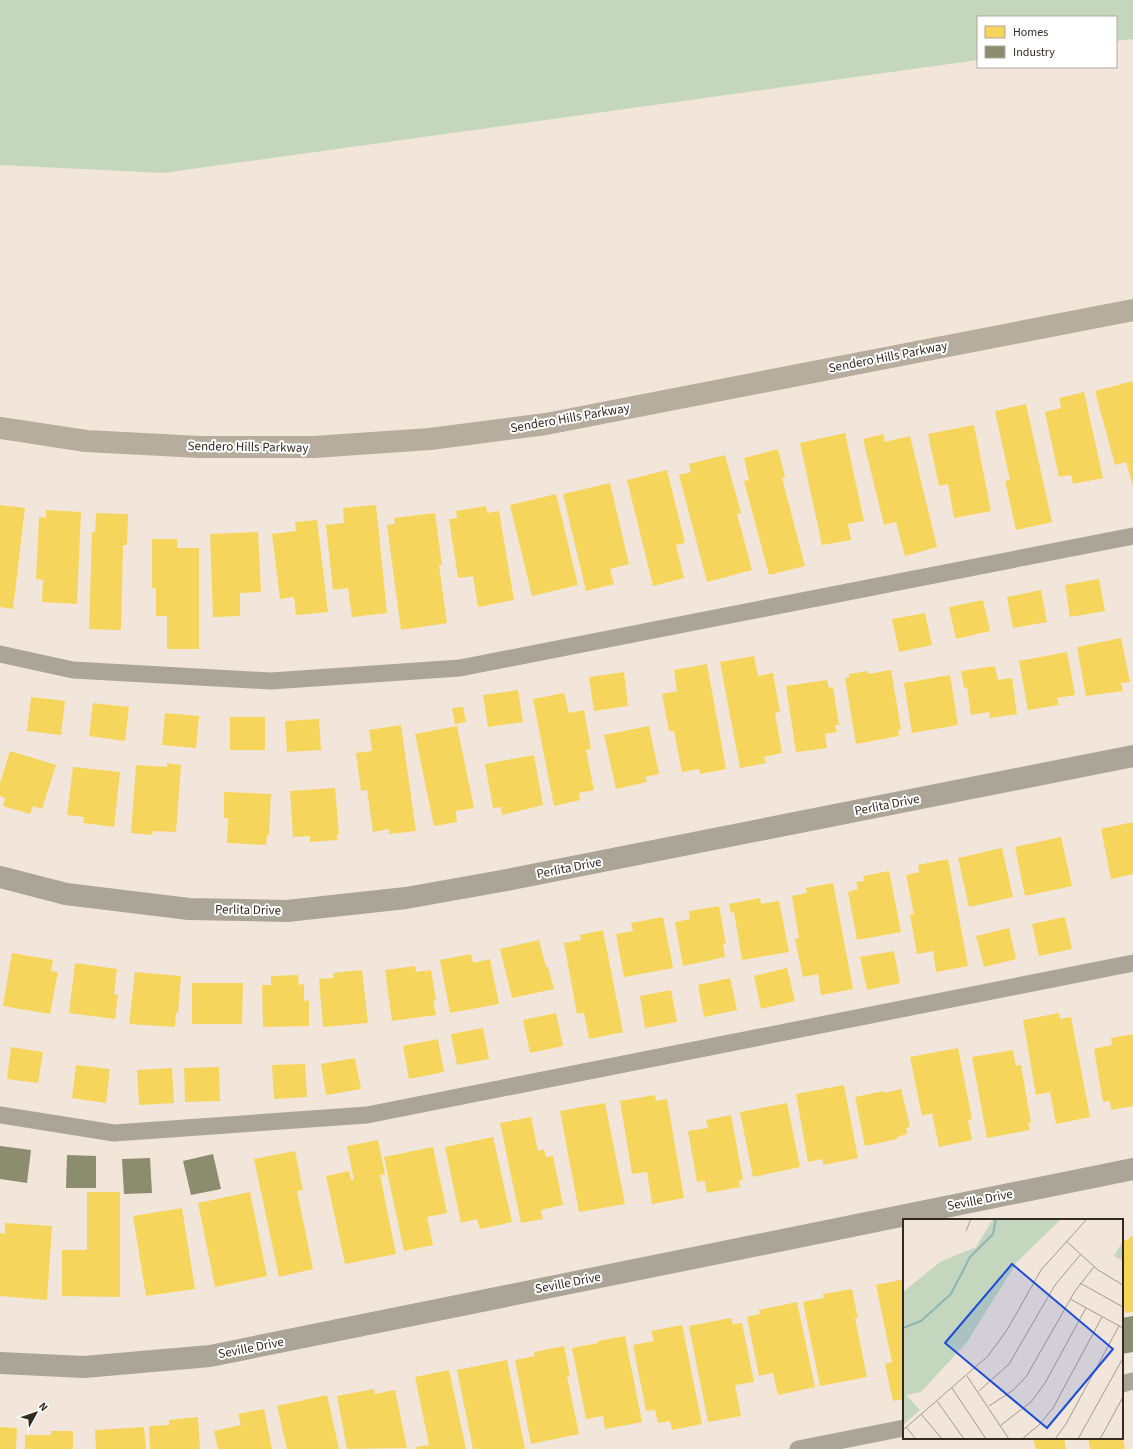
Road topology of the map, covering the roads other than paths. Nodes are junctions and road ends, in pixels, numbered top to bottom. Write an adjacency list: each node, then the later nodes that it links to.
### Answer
1 (1133, 310): 2 (street, Sendero Hills Parkway)
2 (0, 428)
3 (1133, 536): 4 (lane)
4 (0, 654)
5 (1133, 756): 6 (street, Perlita Drive)
6 (0, 877)
7 (1133, 963): 8 (lane)
8 (0, 1115)
9 (1133, 1169): 10 (street, Seville Drive)
10 (0, 1363)
11 (1133, 1381): 12 (lane)
12 (1123, 1384)
13 (903, 1428): 14 (lane)
14 (798, 1449)

